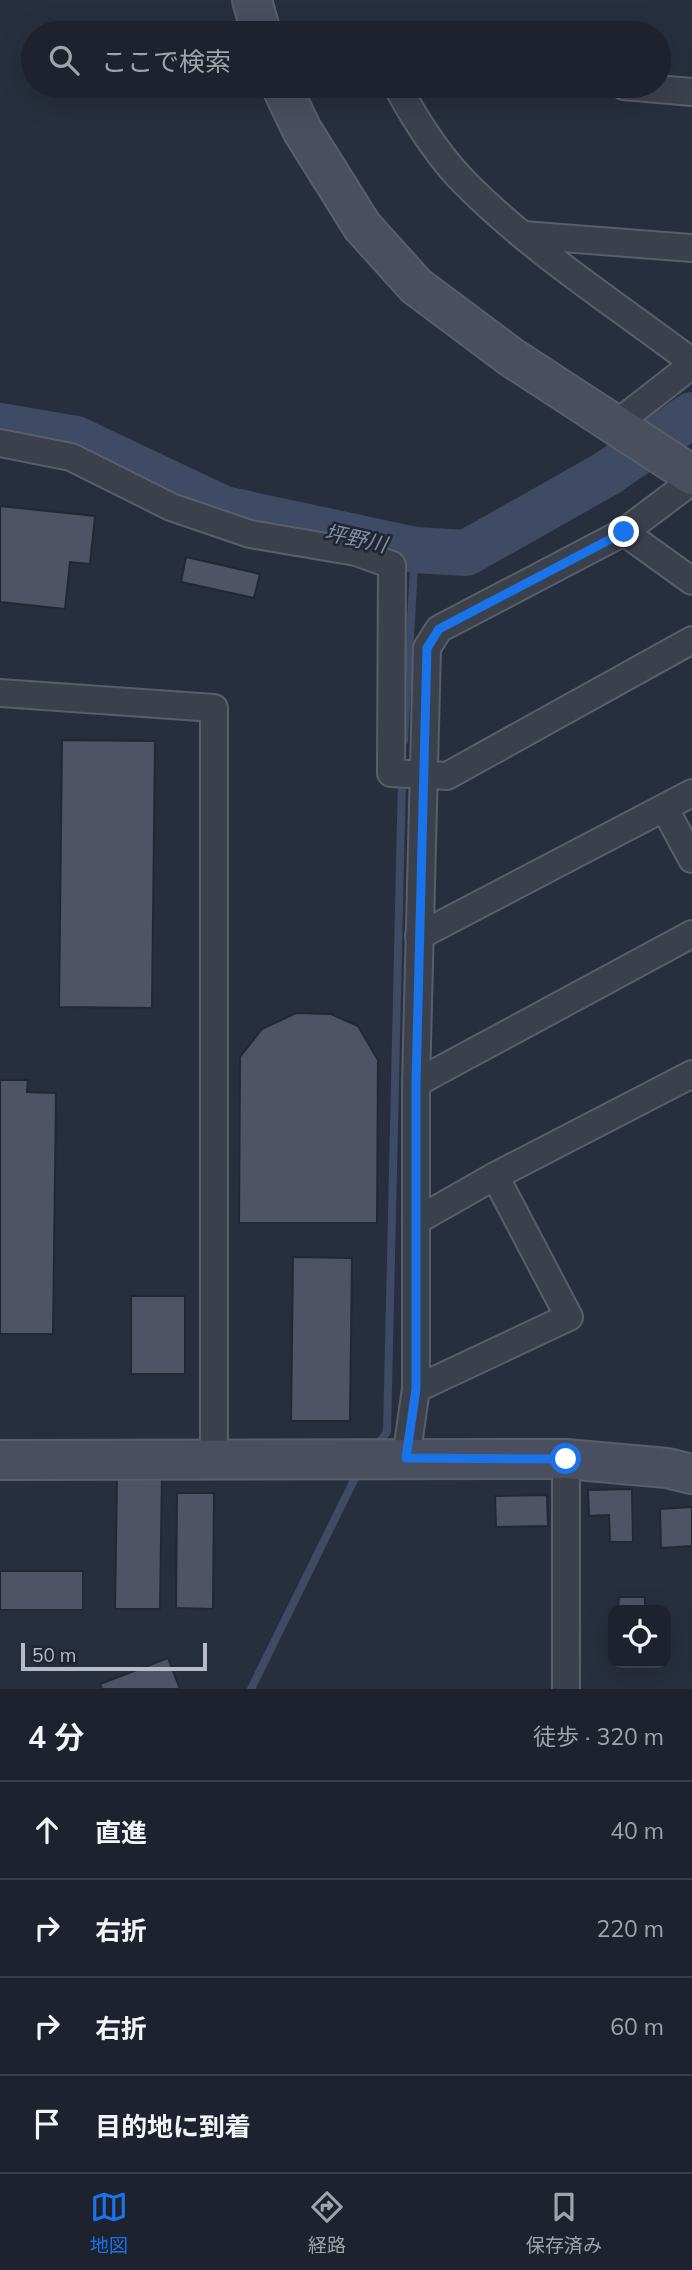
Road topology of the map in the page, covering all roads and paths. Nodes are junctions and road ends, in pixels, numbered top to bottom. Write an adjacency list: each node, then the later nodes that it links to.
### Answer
1 (252, 0): 2 (street)
2 (258, 21)
3 (671, 90): 4 (street)
4 (692, 92)
5 (287, 98): 10 (street)
6 (404, 98): 7 (street)
7 (522, 235): 8 (street); 9 (street)
8 (692, 248)
9 (692, 363): 10 (street)
10 (624, 430): 12 (street)
11 (0, 443): 17 (street)
12 (686, 473): 13 (street)
13 (624, 532): 14 (street); 17 (street)
14 (692, 581)
15 (692, 640): 17 (street)
16 (0, 693): 31 (street)
17 (426, 775): 22 (street)
18 (692, 793): 19 (street)
19 (665, 809): 20 (street); 22 (street)
20 (692, 859)
21 (692, 934): 24 (street)
22 (419, 936): 24 (street)
23 (692, 1074): 25 (street)
24 (416, 1083): 26 (street)
25 (495, 1176): 26 (street); 27 (street)
26 (416, 1221): 27 (street)
27 (416, 1389): 28 (street)
28 (406, 1458): 29 (street); 31 (street)
29 (566, 1459): 32 (street); 33 (street)
30 (0, 1460): 31 (street)
31 (214, 1461)
32 (692, 1474)
33 (566, 1689)

